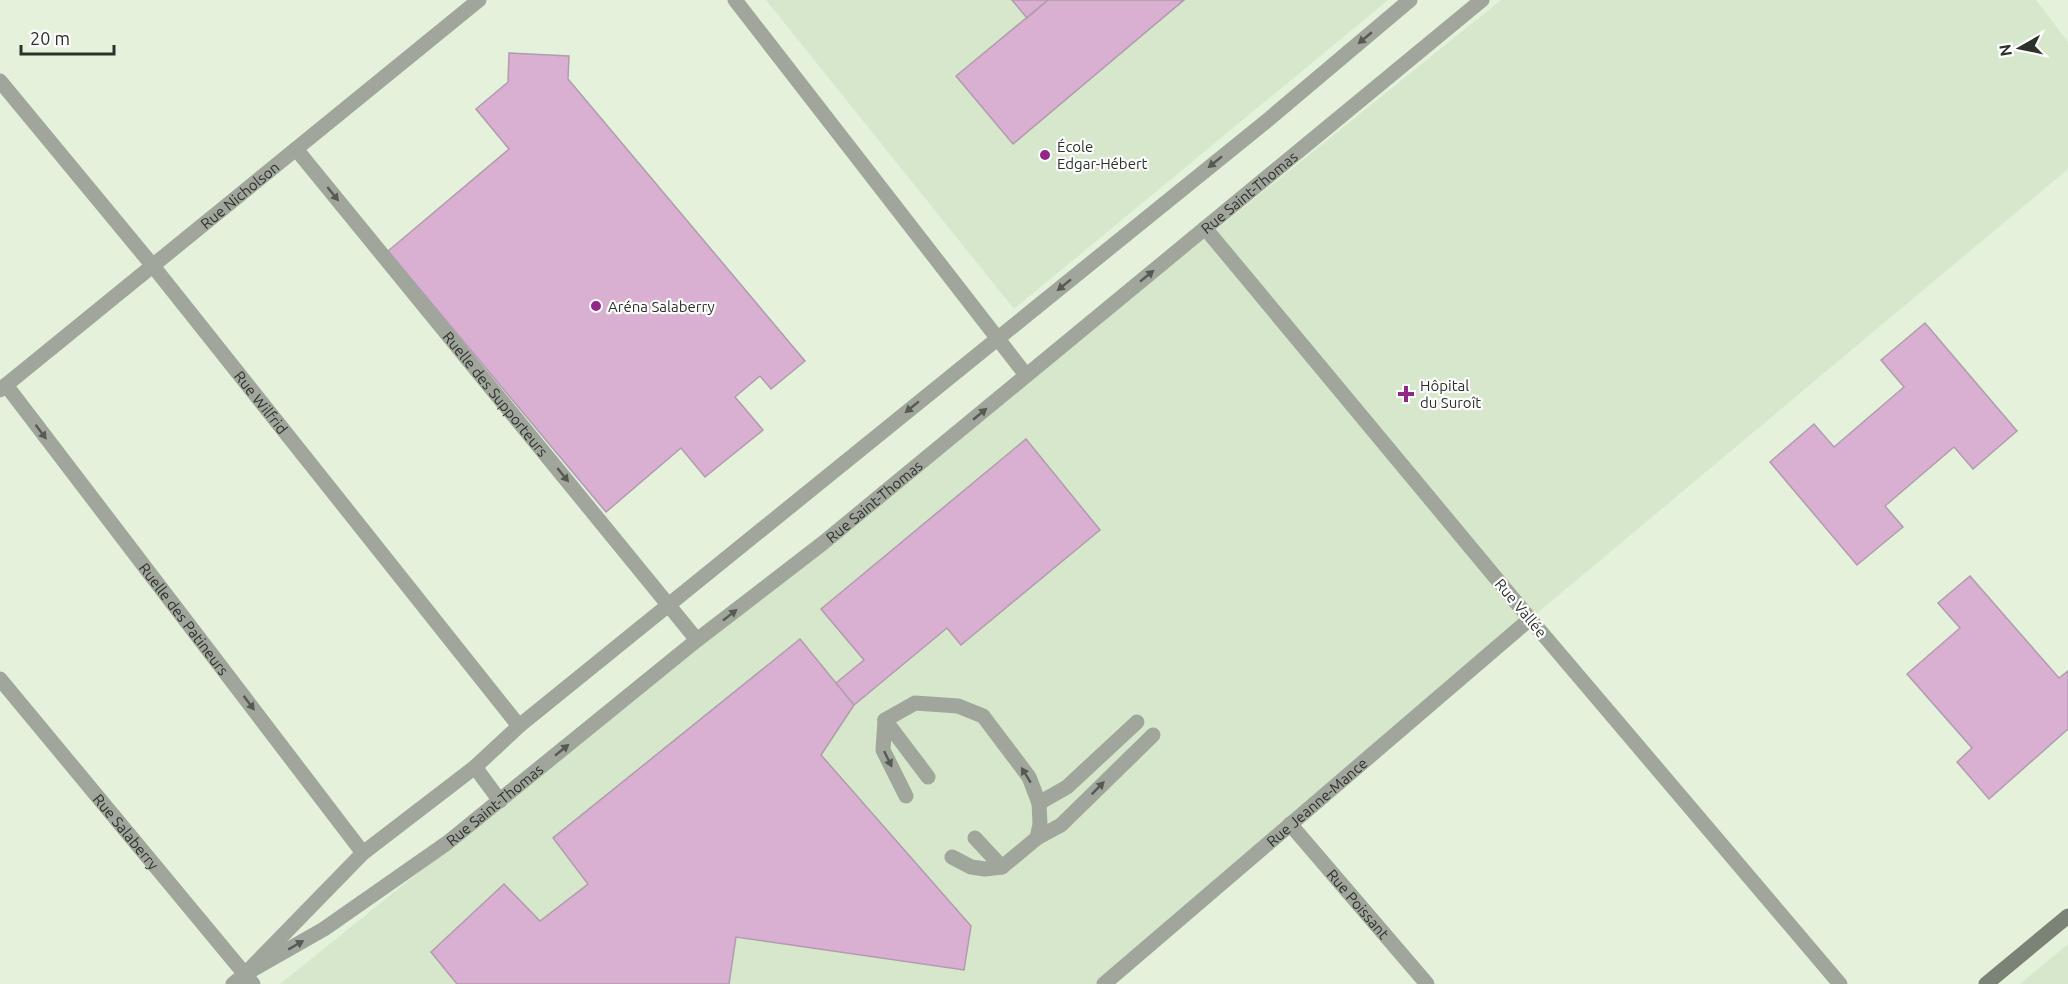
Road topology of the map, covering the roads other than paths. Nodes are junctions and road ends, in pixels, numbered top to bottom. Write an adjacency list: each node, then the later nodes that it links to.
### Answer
1 (478, 0): 5 (street, Rue Nicholson)
2 (735, 0): 10 (street)
3 (1410, 0): 10 (street, one-way to 10)
4 (1482, 0): 8 (street, Rue Saint-Thomas)
5 (461, 5): 7 (street, Rue Nicholson)
6 (0, 81): 9 (street, Rue Wilfrid)
7 (296, 149): 9 (street, Rue Nicholson); 13 (street, Ruelle des Supporteurs, one-way to 13)
8 (1204, 228): 11 (street, Rue Saint-Thomas, one-way to 8); 14 (street, Rue Vallée)
9 (153, 266): 12 (street, Rue Nicholson); 19 (street, Rue Wilfrid)
10 (997, 338): 11 (street); 13 (street, one-way to 13)
11 (1026, 375): 15 (street, Rue Saint-Thomas, one-way to 11)
12 (3, 387): 29 (street, Ruelle des Patineurs, one-way to 29)
13 (669, 605): 15 (street, Ruelle des Supporteurs); 19 (street)
14 (1530, 619): 26 (street, Rue Jeanne-Mance); 36 (street, Rue Vallée)
15 (697, 640): 24 (street, Rue Saint-Thomas, one-way to 15)
16 (0, 679): 33 (street, Rue Salaberry)
17 (885, 720): 22 (street); 23 (street, one-way to 23); 25 (street, one-way to 17)
18 (1137, 722): 25 (street)
19 (519, 726): 21 (street)
20 (1153, 735): 28 (street, one-way to 20)
21 (475, 767): 24 (street); 29 (street)
22 (927, 777)
23 (906, 796)
24 (500, 801): 33 (street, Rue Saint-Thomas, one-way to 24)
25 (1039, 803): 28 (street)
26 (1290, 824): 34 (street, Rue Jeanne-Mance); 35 (street, Rue Poissant)
27 (975, 838): 31 (street)
28 (1037, 838): 31 (street)
29 (363, 854): 33 (street)
30 (952, 858): 31 (street)
31 (1002, 867)
32 (2068, 916): 37 (main road)
33 (244, 981)
34 (1104, 984)
35 (1427, 984)
36 (1840, 984)
37 (1986, 984)

